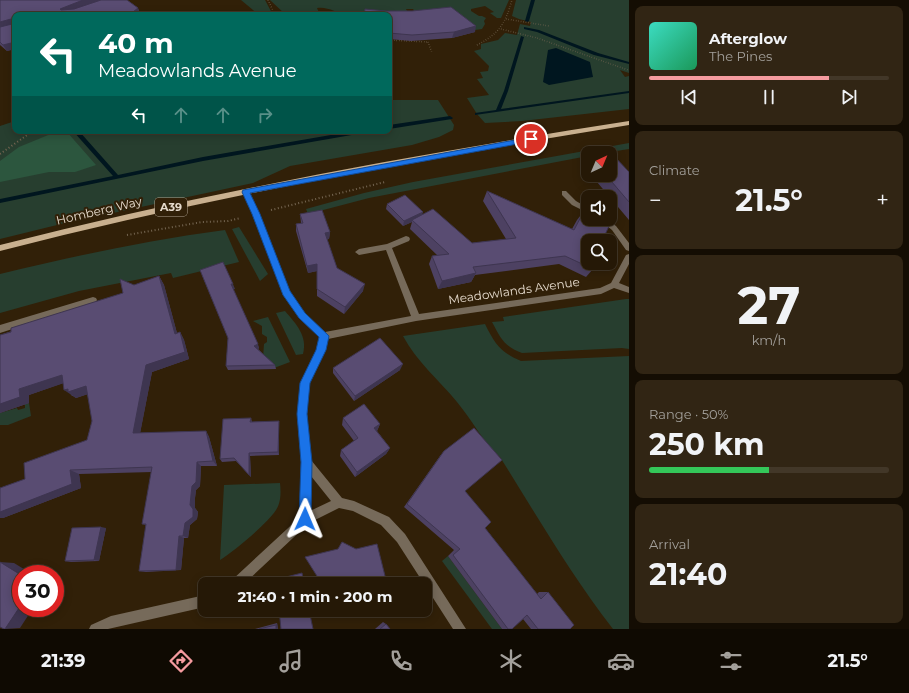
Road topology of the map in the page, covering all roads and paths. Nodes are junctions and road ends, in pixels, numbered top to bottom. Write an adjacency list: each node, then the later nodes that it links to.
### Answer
1 (268, 0): 3 (path)
2 (512, 0): 4 (path)
3 (274, 12)
4 (506, 19): 5 (path); 6 (path)
5 (549, 26)
6 (501, 29): 8 (path); 10 (path)
7 (392, 40): 9 (path)
8 (477, 44)
9 (432, 53)
10 (628, 70)
11 (629, 123): 15 (main road, Homberg Way / A39)
12 (29, 134): 13 (path)
13 (0, 154)
14 (386, 182): 18 (path)
15 (245, 192): 18 (street); 23 (main road, Homberg Way / A39)
16 (564, 193): 17 (street)
17 (581, 207)
18 (256, 214): 20 (path); 32 (street)
19 (611, 226): 24 (street)
20 (121, 236)
21 (406, 239): 22 (street)
22 (388, 247): 25 (street); 30 (street)
23 (0, 248)
24 (629, 248)
25 (359, 252)
26 (629, 257): 27 (street)
27 (614, 285): 28 (street); 30 (street, Meadowlands Avenue)
28 (629, 290)
29 (93, 300): 31 (street)
30 (416, 318): 32 (street, Meadowlands Avenue)
31 (0, 329)
32 (324, 336): 33 (street)
33 (306, 462): 34 (street); 35 (street)
34 (339, 502): 35 (street); 39 (street)
35 (305, 519): 36 (street)
36 (243, 577)
37 (198, 603): 38 (street)
38 (95, 629)
39 (460, 629)

